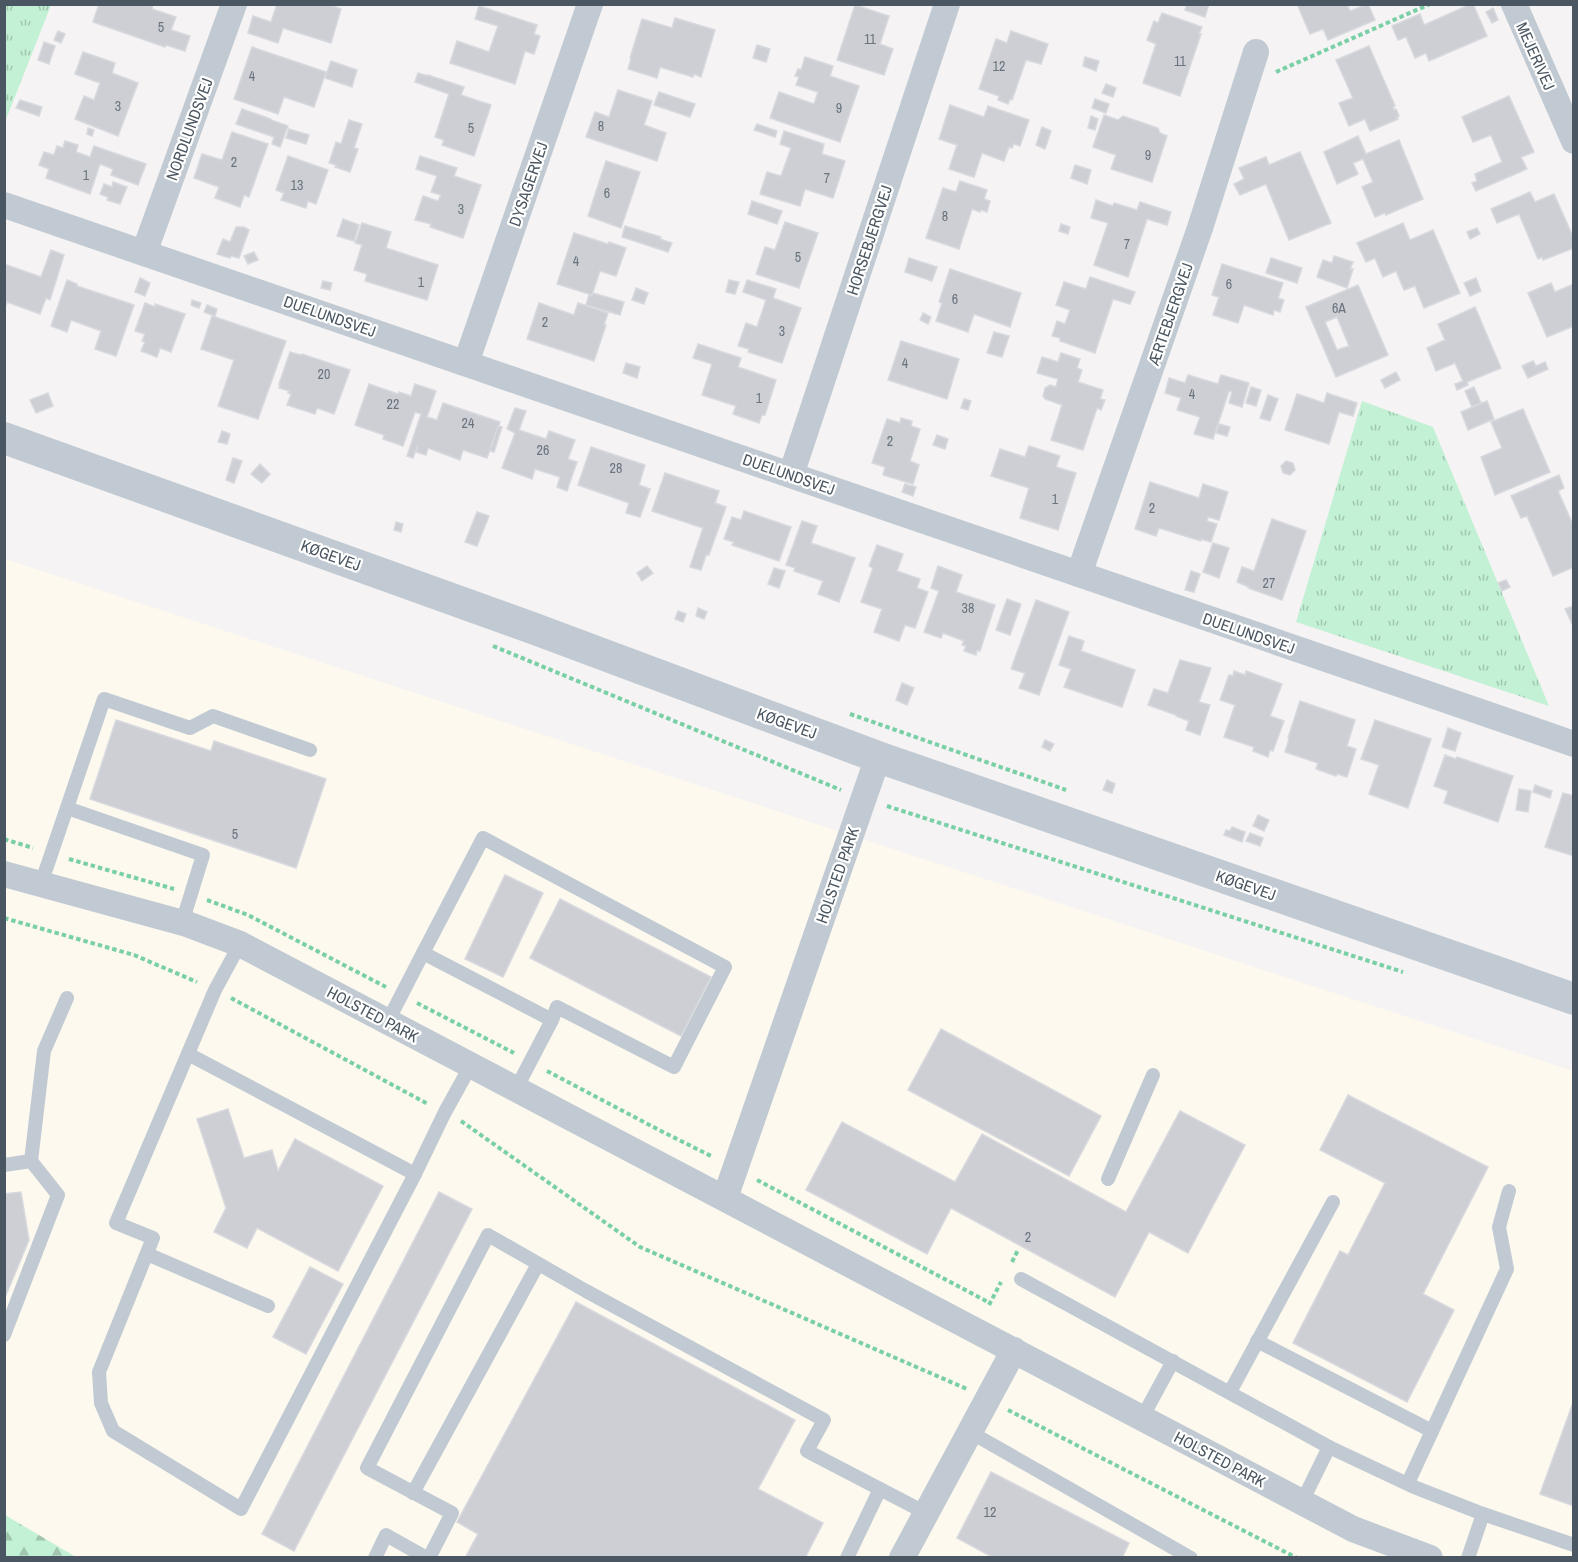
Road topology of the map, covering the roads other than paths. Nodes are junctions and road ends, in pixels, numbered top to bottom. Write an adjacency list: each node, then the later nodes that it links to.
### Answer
1 (234, 4): 8 (street, NORDLUNDSVEJ)
2 (590, 4): 9 (street, DYSAGERVEJ)
3 (947, 4): 11 (street, HORSEBJERGVEJ)
4 (1514, 4): 6 (street, MEJERIVEJ)
5 (1256, 52): 12 (street, ÆRTEBJERGVEJ)
6 (1574, 141)
7 (4, 205): 8 (street, DUELUNDSVEJ)
8 (144, 252): 9 (street, DUELUNDSVEJ)
9 (466, 363): 11 (street, DUELUNDSVEJ)
10 (4, 438): 15 (street, KØGEVEJ)
11 (791, 475): 12 (street, DUELUNDSVEJ)
12 (1079, 574): 13 (street, DUELUNDSVEJ)
13 (1574, 744)
14 (310, 750): 16 (lane)
15 (878, 757): 23 (street, KØGEVEJ); 35 (street, HOLSTED PARK)
16 (67, 808): 18 (lane); 19 (lane)
17 (4, 874): 18 (street, HOLSTED PARK)
18 (41, 884): 19 (street, HOLSTED PARK)
19 (182, 923): 20 (street, HOLSTED PARK)
20 (240, 944): 25 (street, HOLSTED PARK); 26 (lane)
21 (423, 953): 24 (lane); 24 (lane); 25 (lane)
22 (67, 998): 30 (lane)
23 (1574, 999)
24 (552, 1020): 29 (lane)
25 (388, 1021): 27 (street, HOLSTED PARK)
26 (188, 1054): 32 (lane); 37 (lane)
27 (471, 1065): 29 (street, HOLSTED PARK); 32 (lane)
28 (1153, 1075): 33 (lane)
29 (516, 1089): 35 (street, HOLSTED PARK)
30 (32, 1161): 31 (lane); 41 (lane)
31 (4, 1165)
32 (415, 1174): 37 (lane)
33 (1108, 1179)
34 (1509, 1191): 47 (lane)
35 (725, 1198): 43 (street, HOLSTED PARK)
36 (1333, 1202): 42 (lane)
37 (147, 1254): 40 (lane)
38 (538, 1263): 51 (lane); 52 (lane); 52 (lane)
39 (1021, 1279): 44 (lane)
40 (268, 1306)
41 (4, 1335)
42 (1257, 1341): 45 (lane); 47 (lane)
43 (1014, 1350): 46 (street, HOLSTED PARK); 48 (street)
44 (1173, 1361): 45 (lane); 46 (lane)
45 (1230, 1392): 49 (lane)
46 (1142, 1418): 53 (street, HOLSTED PARK)
47 (1432, 1431): 50 (lane)
48 (970, 1432): 54 (street); 61 (lane)
49 (1329, 1447): 50 (lane); 53 (lane)
50 (1408, 1483): 55 (lane)
51 (880, 1489): 54 (lane); 59 (lane)
52 (413, 1493): 58 (lane)
53 (1302, 1502): 62 (street, HOLSTED PARK)
54 (926, 1513): 60 (street)
55 (1483, 1514): 56 (lane); 63 (lane)
56 (1574, 1545)
57 (375, 1557): 58 (lane)
58 (428, 1557)
59 (847, 1557)
60 (903, 1557)
61 (1191, 1557)
62 (1430, 1557)
63 (1468, 1557)

